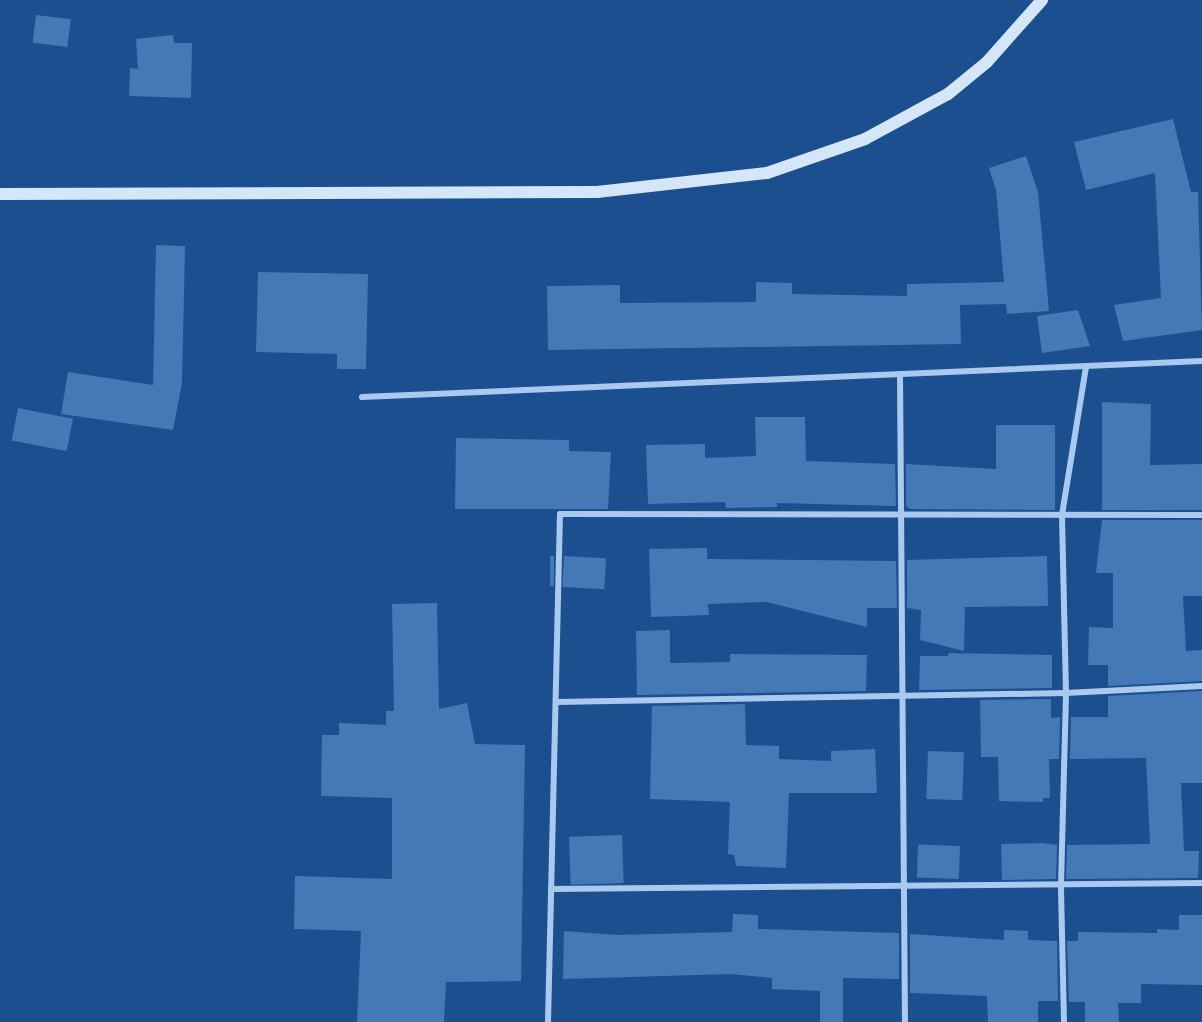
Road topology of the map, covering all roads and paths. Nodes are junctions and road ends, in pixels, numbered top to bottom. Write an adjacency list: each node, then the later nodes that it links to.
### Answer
1 (1042, 0): 2 (main road)
2 (0, 194)
3 (1202, 361): 4 (street)
4 (1086, 366): 5 (street); 8 (street)
5 (900, 374): 6 (street); 7 (street)
6 (362, 397)
7 (901, 515): 8 (street); 12 (street); 13 (street)
8 (1062, 515): 9 (street); 11 (street)
9 (1202, 515)
10 (1202, 686): 11 (street)
11 (1066, 693): 12 (street); 16 (street)
12 (902, 696): 13 (street); 15 (street)
13 (556, 702): 17 (street)
14 (1202, 883): 16 (street)
15 (903, 884): 16 (street); 17 (street); 19 (street)
16 (1061, 885): 20 (street)
17 (551, 890): 18 (street)
18 (548, 1022)
19 (905, 1022)
20 (1064, 1022)

